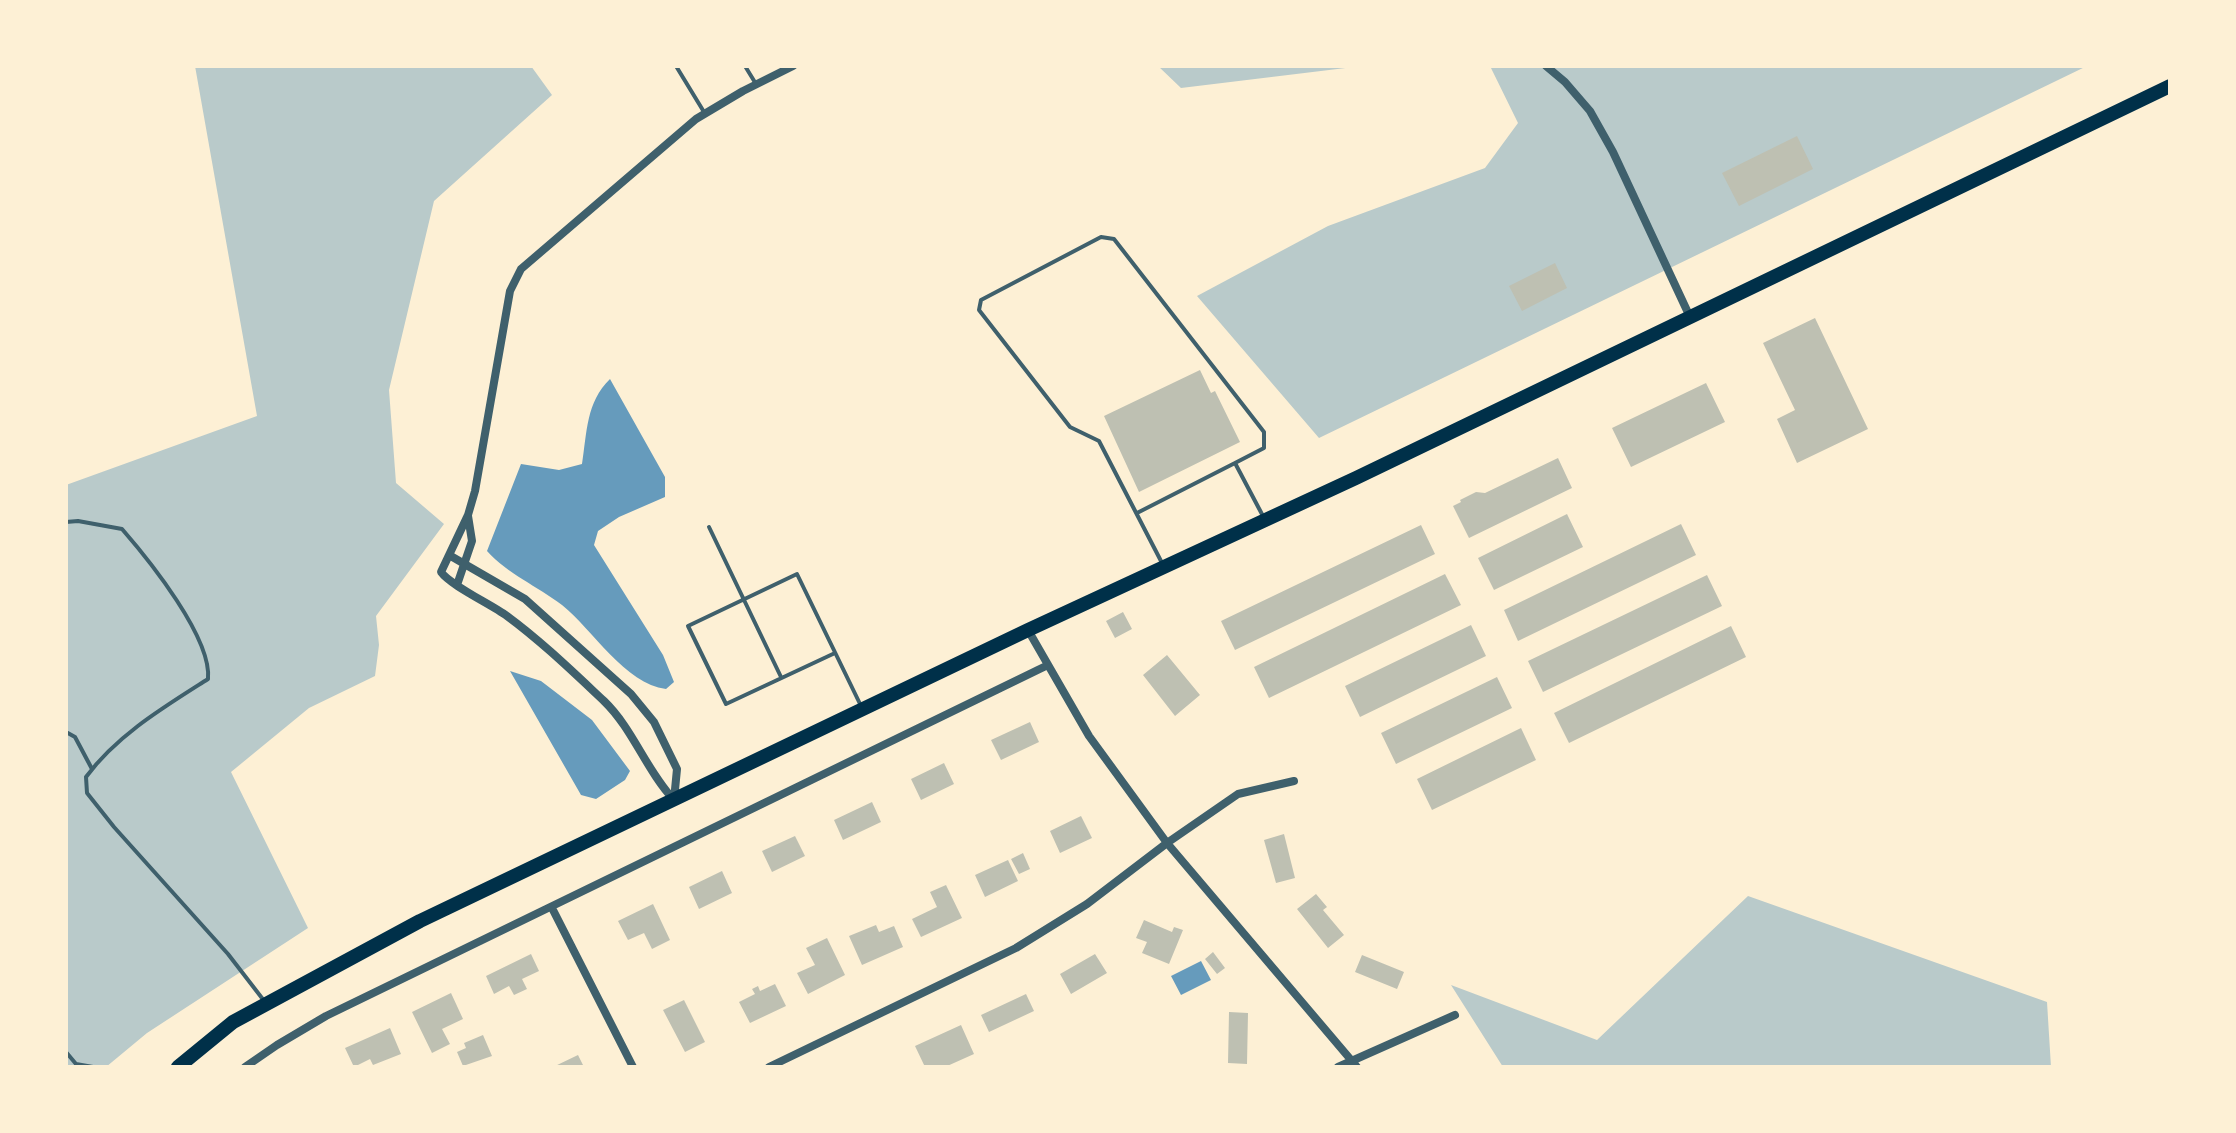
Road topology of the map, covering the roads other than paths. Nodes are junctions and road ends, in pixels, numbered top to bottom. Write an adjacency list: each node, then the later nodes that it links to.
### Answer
1 (676, 66): 7 (lane)
2 (745, 66): 5 (lane)
3 (793, 66): 5 (street)
4 (1546, 66): 8 (street)
5 (756, 84): 7 (street)
6 (2170, 86): 8 (highway)
7 (705, 114): 11 (street)
8 (1690, 317): 12 (highway)
9 (1235, 463): 10 (lane); 10 (lane); 12 (lane)
10 (1136, 513): 17 (lane)
11 (468, 515): 15 (street); 16 (street)
12 (1265, 520): 17 (highway)
13 (66, 522): 26 (lane)
14 (709, 527): 19 (lane)
15 (449, 555): 16 (street); 18 (street)
16 (466, 564): 18 (street); 28 (street)
17 (1164, 567): 20 (highway)
18 (457, 585): 28 (street)
19 (743, 600): 21 (lane); 23 (lane); 23 (lane)
20 (1028, 630): 22 (street); 24 (highway)
21 (835, 653): 23 (lane); 24 (lane)
22 (1048, 665): 29 (street); 30 (street)
23 (781, 677)
24 (863, 710): 28 (highway)
25 (66, 732): 26 (lane)
26 (92, 769): 31 (lane)
27 (1294, 781): 29 (street)
28 (674, 801): 31 (highway)
29 (1167, 843): 34 (street); 40 (street)
30 (552, 908): 38 (street); 39 (street)
31 (266, 1004): 37 (highway)
32 (1455, 1015): 34 (street)
33 (66, 1052): 35 (lane)
34 (1354, 1064): 41 (street)
35 (76, 1065): 36 (lane)
36 (93, 1067)
37 (178, 1067)
38 (245, 1067)
39 (633, 1067)
40 (769, 1067)
41 (1338, 1067)

